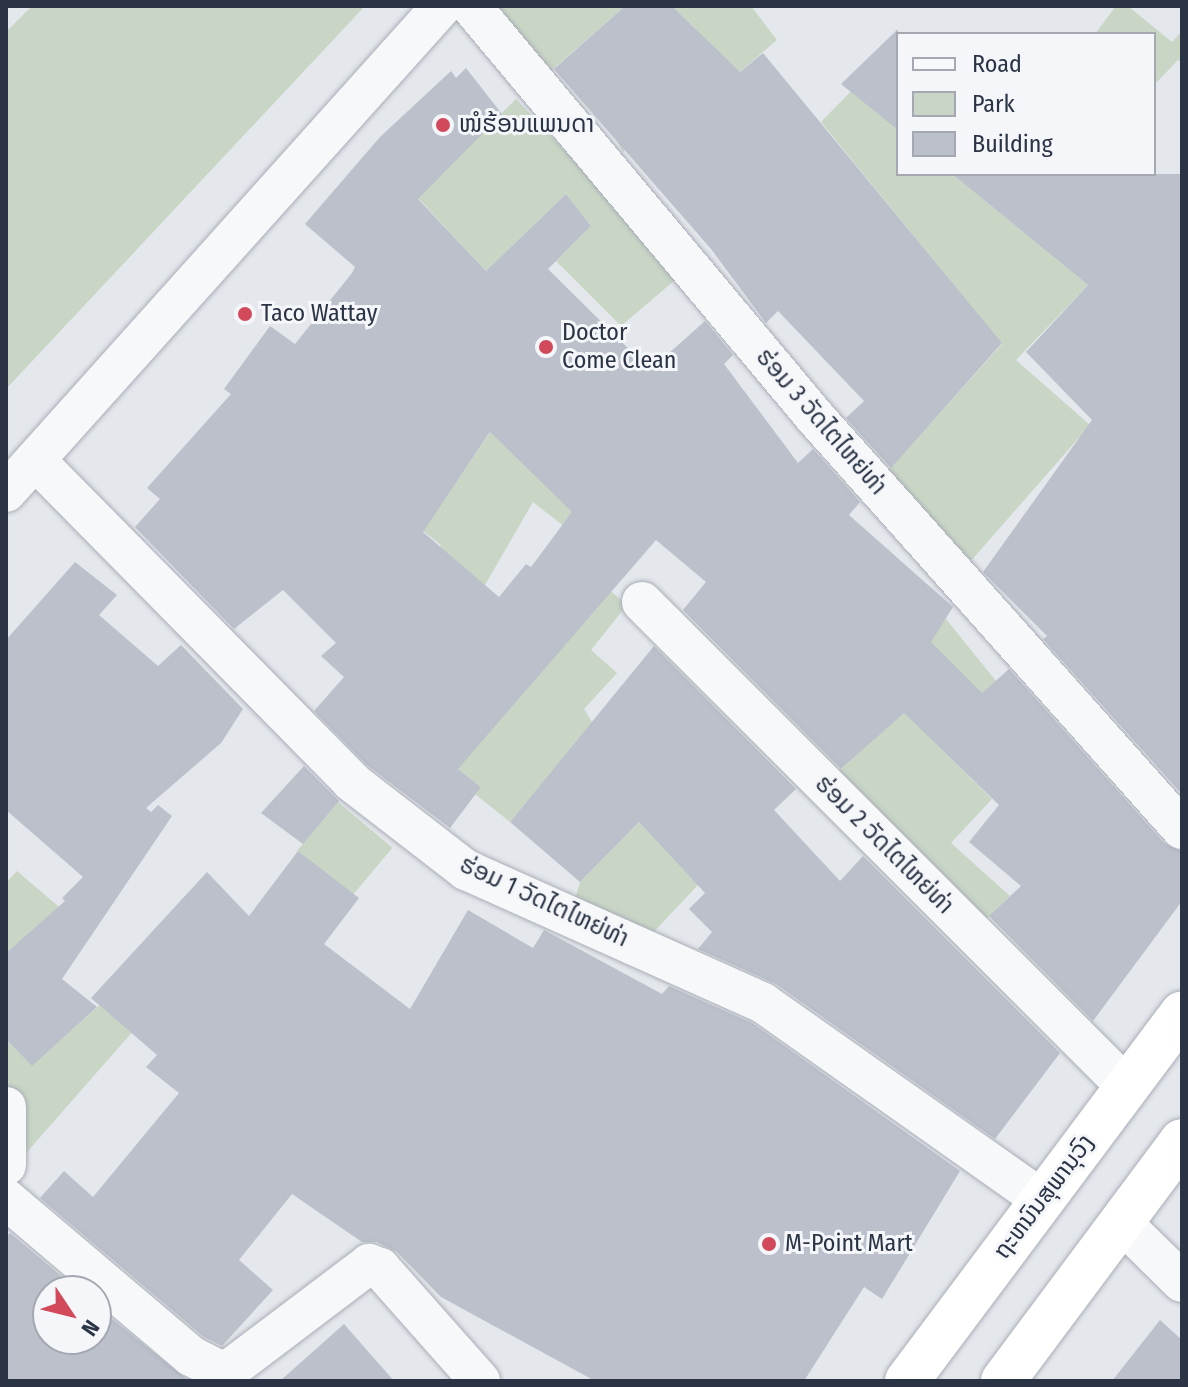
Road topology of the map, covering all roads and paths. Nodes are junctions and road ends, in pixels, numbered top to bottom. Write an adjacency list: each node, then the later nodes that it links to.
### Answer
1 (442, 6): 3 (street)
2 (471, 6): 7 (street, ຮ່ອມ 3 ວັດໄຕໄຫຍ່ທ່າ)
3 (35, 460): 4 (street); 5 (street); 14 (street, ຮ່ອມ 1 ວັດໄຕໄຫຍ່ທ່າ)
4 (6, 492)
5 (6, 511)
6 (642, 602): 9 (street, ຮ່ອມ 2 ວັດໄຕໄຫຍ່ທ່າ)
7 (1182, 829)
8 (1182, 1014): 9 (highway, ຖະຫນົນສຸພານຸວົງ)
9 (1127, 1087): 14 (highway, ຖະຫນົນສຸພານຸວົງ)
10 (6, 1107): 12 (street)
11 (1182, 1141): 15 (highway)
12 (6, 1165)
13 (6, 1199): 17 (street)
14 (1042, 1200): 19 (highway, ຖະຫນົນສຸພານຸວົງ)
15 (1122, 1223): 16 (street); 20 (highway)
16 (1182, 1282)
17 (224, 1375): 18 (street)
18 (480, 1381)
19 (907, 1381)
20 (1003, 1381)

